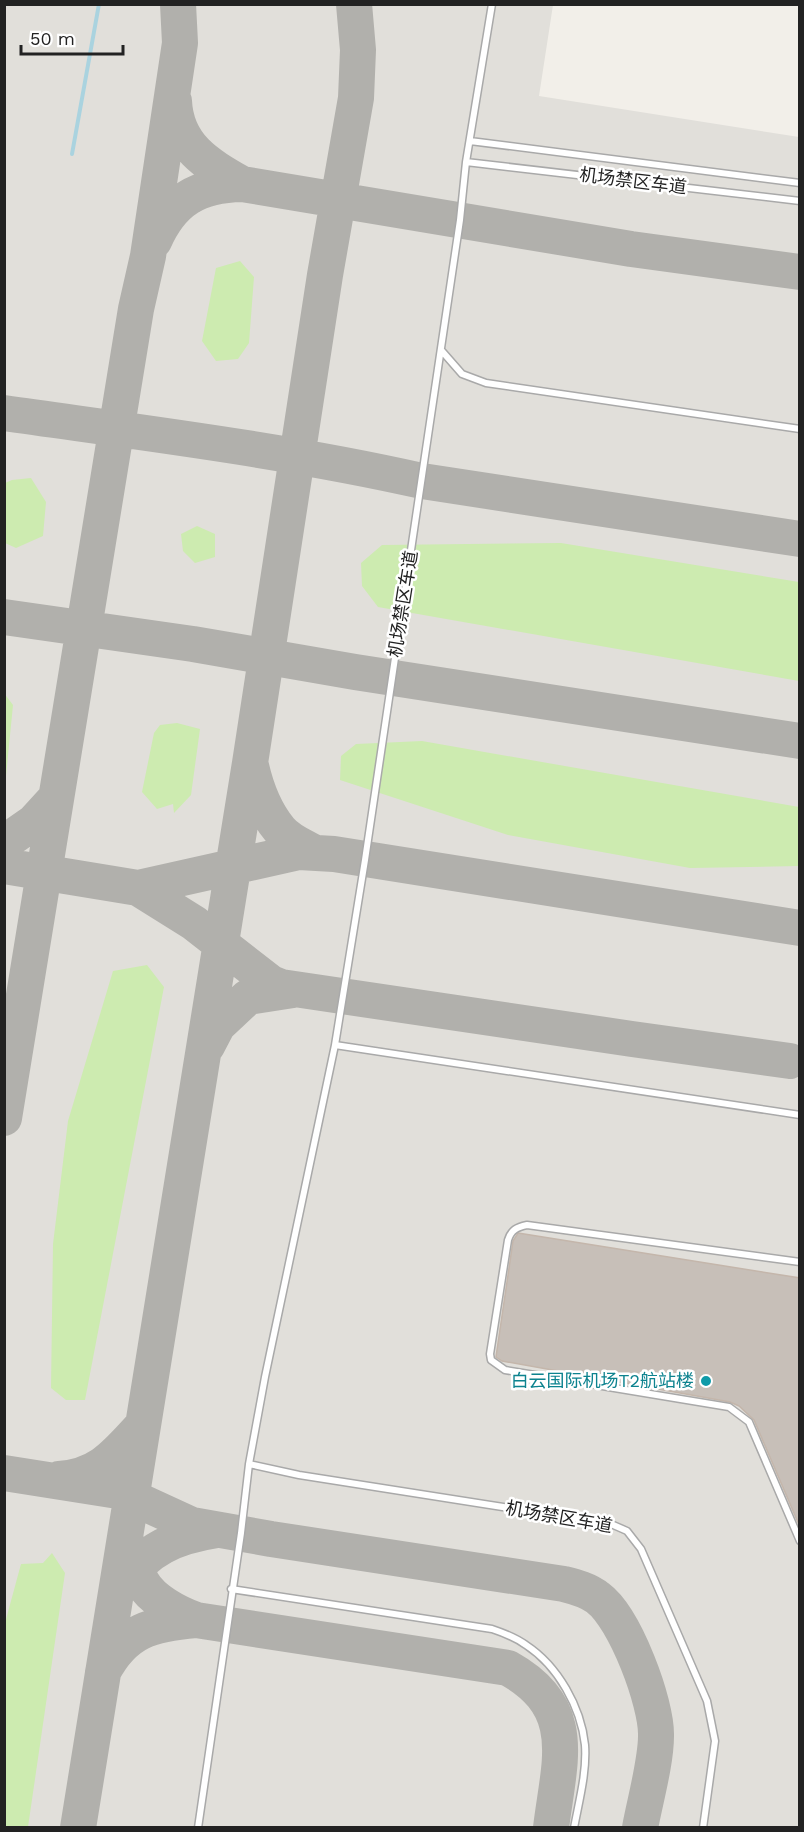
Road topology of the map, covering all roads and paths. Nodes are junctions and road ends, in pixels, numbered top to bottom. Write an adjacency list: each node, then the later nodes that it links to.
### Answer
1 (492, 4): 2 (lane, 机场禁区车道)
2 (470, 141): 3 (lane, 机场禁区车道); 4 (lane, 机场禁区车道)
3 (466, 162): 5 (lane, 机场禁区车道); 6 (lane, 机场禁区车道)
4 (800, 183)
5 (800, 201)
6 (441, 350): 7 (lane); 8 (lane, 机场禁区车道)
7 (800, 429)
8 (335, 1045): 9 (lane); 11 (lane, 机场禁区车道)
9 (800, 1115)
10 (800, 1262): 12 (lane)
11 (249, 1464): 13 (lane, 机场禁区车道); 16 (lane, 机场禁区车道)
12 (800, 1541)
13 (231, 1589): 14 (lane, 机场禁区车道); 15 (lane)
14 (198, 1827)
15 (574, 1827)
16 (703, 1827)

